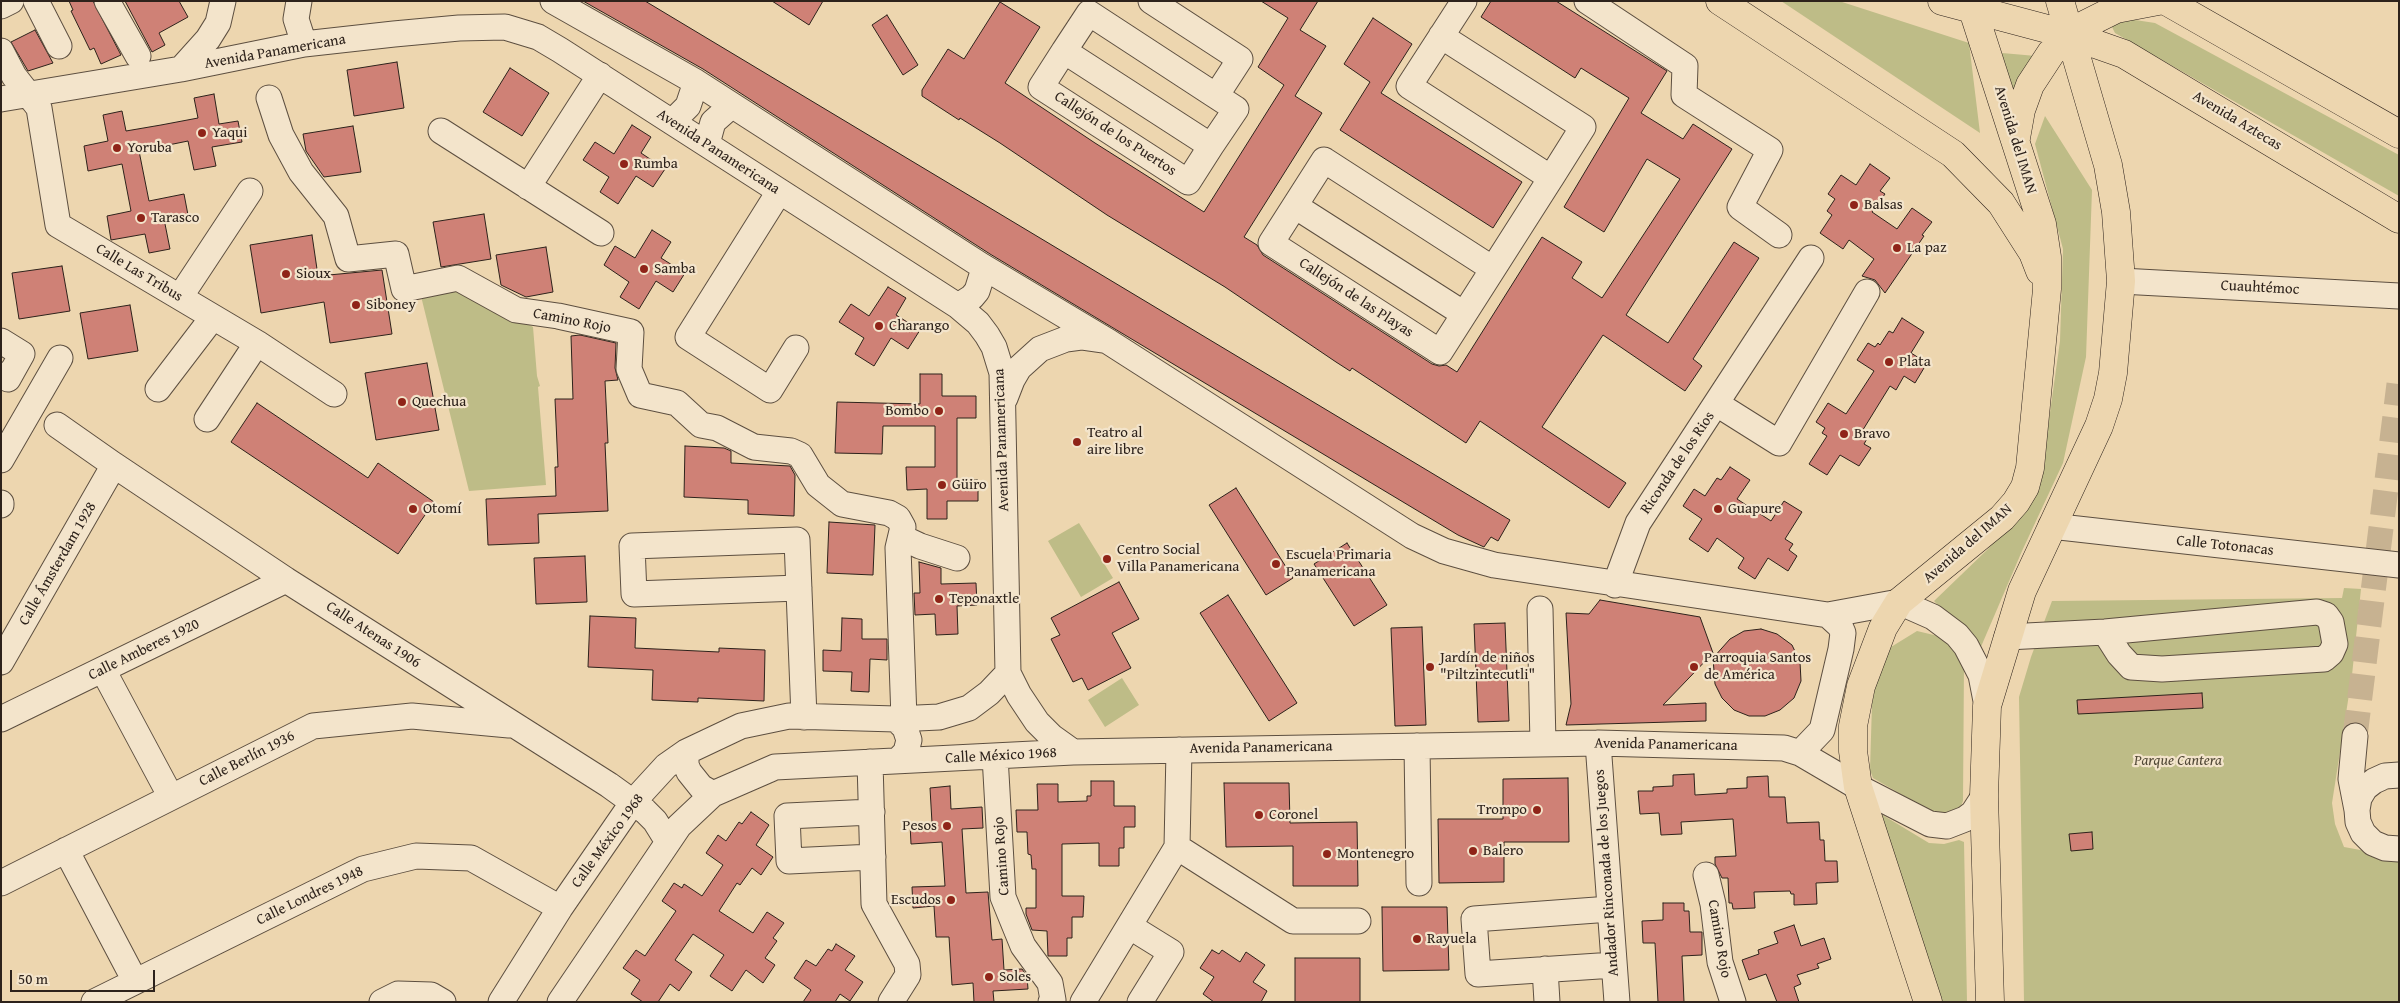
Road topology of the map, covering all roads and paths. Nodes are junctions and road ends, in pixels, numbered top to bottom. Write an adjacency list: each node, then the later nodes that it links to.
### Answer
1 (11, 1): 15 (street)
2 (36, 1): 21 (street)
3 (107, 1): 24 (street)
4 (223, 1): 25 (street)
5 (299, 1): 20 (street)
6 (553, 1): 27 (street)
7 (1151, 1): 29 (street)
8 (1464, 1): 19 (street)
9 (1587, 1): 46 (street)
10 (1720, 1): 51 (main road)
11 (1942, 1): 16 (main road)
12 (2060, 1): 18 (main road)
13 (2158, 1): 18 (main road)
14 (2166, 1): 35 (main road)
15 (1, 6)
16 (1971, 6): 18 (main road); 36 (main road, Avenida del IMAN)
17 (1092, 7): 23 (street, Callejón de los Puertos); 29 (street, Callejón de los Puertos)
18 (2070, 35): 36 (main road); 44 (main road, Avenida Aztecas); 50 (main road)
19 (1441, 36): 39 (street); 39 (street, Callejón de las Playas)
20 (304, 44): 25 (street, Avenida Panamericana); 26 (street, Avenida Panamericana)
21 (59, 46)
22 (1, 51): 28 (street)
23 (1064, 51): 38 (street); 38 (street, Callejón de los Puertos)
24 (138, 56)
25 (181, 69): 28 (street, Avenida Panamericana)
26 (600, 75): 33 (street, Avenida Panamericana); 40 (street)
27 (696, 82): 32 (street); 33 (street)
28 (29, 94): 31 (street, Avenida Panamericana); 54 (street, Calle Las Tribus)
29 (1216, 96): 38 (street, Callejón de los Puertos)
30 (269, 98): 73 (street, Camino Rojo)
31 (1, 99)
32 (731, 106): 37 (street); 48 (street)
33 (672, 122): 37 (street, Avenida Panamericana)
34 (441, 131): 40 (street)
35 (2399, 134)
36 (2016, 140): 51 (main road, Avenida del IMAN)
37 (707, 144): 42 (street, Avenida Panamericana)
38 (1211, 146)
39 (1551, 178): 49 (street, Callejón de las Playas)
40 (528, 187): 45 (street)
41 (250, 191): 54 (street)
42 (779, 192): 55 (street, Avenida Panamericana); 61 (street)
43 (1295, 206): 49 (street, Callejón de las Playas); 56 (street); 56 (street, Callejón de las Playas)
44 (2399, 219)
45 (601, 233)
46 (1779, 235)
47 (1811, 258): 66 (street)
48 (982, 266): 55 (street); 59 (street)
49 (1493, 269): 56 (street, Callejón de las Playas)
50 (2121, 281): 53 (street, Cuauhtémoc); 72 (main road)
51 (2047, 289): 79 (main road, Avenida del IMAN)
52 (1867, 292): 66 (street, Riconda de los Rios)
53 (2399, 296)
54 (180, 297): 57 (street, Calle Las Tribus)
55 (958, 306): 67 (street, Avenida Panamericana)
56 (1464, 314)
57 (213, 318): 60 (street, Calle Las Tribus); 64 (street)
58 (1, 341): 63 (street)
59 (1109, 342): 67 (street); 77 (street)
60 (257, 343): 65 (street, Calle Las Tribus); 68 (street)
61 (796, 348)
62 (60, 358): 70 (street)
63 (1, 375)
64 (158, 389)
65 (334, 394)
66 (1717, 404): 77 (street, Riconda de los Rios)
67 (1004, 406): 86 (street, Avenida Panamericana)
68 (207, 419)
69 (57, 425): 71 (street, Calle Atenas 1906)
70 (1, 460)
71 (114, 466): 76 (street, Calle Atenas 1906); 84 (street, Calle Ámsterdam 1928)
72 (2051, 526): 75 (street, Calle Totonacas); 83 (main road)
73 (901, 537): 74 (street); 90 (street, Camino Rojo)
74 (957, 558)
75 (2399, 565)
76 (286, 580): 85 (street, Calle Amberes 1920); 91 (street, Calle Atenas 1906)
77 (1615, 584): 81 (street)
78 (799, 588): 78 (street); 88 (street)
79 (1899, 602): 81 (street); 87 (street); 104 (main road, Avenida del IMAN)
80 (1540, 609): 94 (street)
81 (1828, 615): 99 (street)
82 (2105, 632): 82 (street); 83 (street)
83 (2007, 637): 87 (main road)
84 (1, 662)
85 (103, 670): 89 (street, Calle Amberes 1920); 107 (street)
86 (1008, 672): 90 (street, Calle México 1968); 98 (street, Avenida Panamericana)
87 (1987, 706): 106 (main road)
88 (804, 717): 90 (street, Calle México 1968); 97 (street, Calle México 1968)
89 (1, 719)
90 (900, 719): 101 (street)
91 (514, 725): 107 (street, Calle Berlín 1936); 108 (street, Calle Atenas 1906)
92 (2355, 736): 109 (street)
93 (1598, 743): 94 (street, Avenida Panamericana); 99 (street, Avenida Panamericana); 120 (street, Andador Rinconada de los Juegos)
94 (1543, 744): 95 (street, Avenida Panamericana)
95 (1417, 746): 96 (street, Avenida Panamericana); 118 (street)
96 (1179, 750): 98 (street, Avenida Panamericana); 112 (street)
97 (686, 752): 105 (street); 108 (street, Calle México 1968)
98 (1073, 752): 100 (street, Calle México 1968)
99 (1800, 753): 104 (street, Avenida Panamericana)
100 (996, 756): 101 (street, Calle México 1968); 132 (street, Camino Rojo)
101 (897, 761): 102 (street, Calle México 1968)
102 (870, 762): 105 (street, Calle México 1968); 110 (street)
103 (2399, 775): 109 (street)
104 (1858, 787): 106 (street, Avenida Panamericana); 138 (main road, Avenida del IMAN)
105 (713, 794): 111 (street, Calle México 1968)
106 (1984, 796): 139 (main road)
107 (171, 797): 114 (street, Calle Berlín 1936)
108 (633, 802): 111 (street, Calle Atenas 1906); 119 (street, Calle México 1968)
109 (2357, 810): 113 (street)
110 (872, 812): 115 (street); 115 (street)
111 (668, 842): 130 (street, Calle México 1968)
112 (1177, 847): 121 (street); 122 (street)
113 (2399, 849)
114 (66, 850): 117 (street, Calle Berlín 1936); 125 (street)
115 (873, 857): 131 (street)
116 (1706, 875): 137 (street, Camino Rojo)
117 (1, 883)
118 (1418, 883)
119 (560, 908): 125 (street, Calle Londres 1948); 129 (street, Calle México 1968)
120 (1610, 909): 123 (street, Andador Rinconada de los Juegos); 124 (street)
121 (1358, 921)
122 (1129, 926): 133 (street); 134 (street)
123 (1614, 964): 124 (street); 136 (street, Andador Rinconada de los Juegos)
124 (1544, 969): 135 (street)
125 (135, 981): 126 (street, Calle Londres 1948)
126 (94, 1002)
127 (382, 1002): 128 (street)
128 (443, 1002)
129 (501, 1002)
130 (560, 1002)
131 (891, 1002)
132 (1051, 1002)
133 (1083, 1002)
134 (1140, 1002)
135 (1547, 1002)
136 (1617, 1002)
137 (1733, 1002)
138 (1928, 1002)
139 (1990, 1002)

